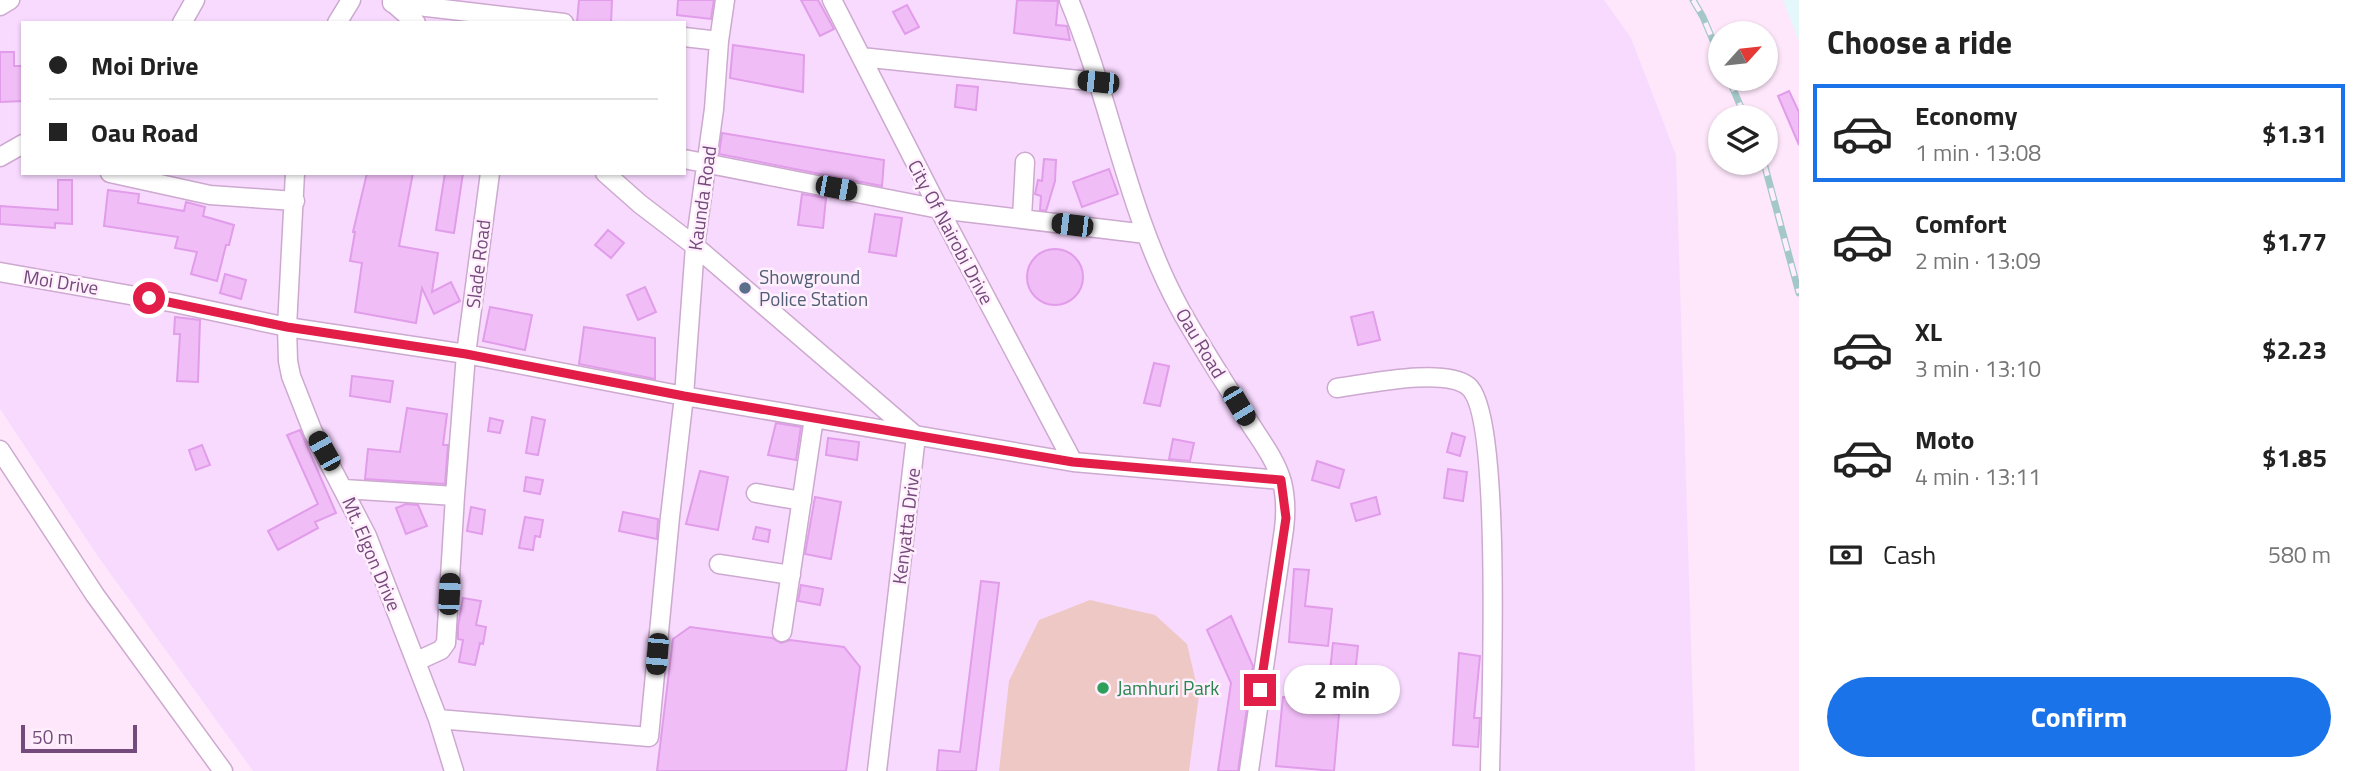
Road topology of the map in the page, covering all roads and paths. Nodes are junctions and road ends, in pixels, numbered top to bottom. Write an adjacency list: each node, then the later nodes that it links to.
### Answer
1 (10, 0): 8 (street)
2 (195, 0): 9 (street)
3 (351, 0): 10 (street)
4 (725, 0): 14 (street, Kaunda Road)
5 (832, 0): 15 (street, City Of Nairobi Drive)
6 (1069, 0): 16 (street, Oau Road)
7 (391, 1): 11 (street); 12 (street)
8 (0, 6)
9 (183, 21)
10 (338, 21)
11 (414, 21)
12 (548, 21)
13 (686, 37): 14 (street)
14 (719, 41): 19 (street, Kaunda Road)
15 (861, 57): 16 (street); 25 (street, City Of Nairobi Drive)
16 (1098, 82): 27 (street, Oau Road)
17 (686, 159): 19 (street)
18 (1025, 162): 26 (street)
19 (707, 163): 25 (street); 28 (street, Kaunda Road)
20 (119, 175): 24 (street)
21 (295, 175): 24 (street, Mt. Elgon Drive)
22 (490, 175): 31 (street, Slade Road)
23 (607, 175): 28 (street)
24 (295, 201): 30 (street, Mt. Elgon Drive)
25 (939, 209): 26 (street); 37 (street, City Of Nairobi Drive)
26 (1022, 218): 27 (street)
27 (1146, 234): 38 (street, Oau Road)
28 (695, 246): 33 (street, Kaunda Road); 35 (street)
29 (0, 272): 30 (street, Moi Drive)
30 (287, 327): 31 (street, Moi Drive); 39 (street, Mt. Elgon Drive)
31 (466, 354): 33 (street, Moi Drive); 41 (street, Slade Road)
32 (1337, 388): 52 (street)
33 (684, 396): 34 (street, Moi Drive); 47 (street, Kaunda Road)
34 (814, 418): 35 (street, Moi Drive); 42 (street)
35 (916, 436): 37 (street, Moi Drive); 50 (street, Kenyatta Drive)
36 (0, 450): 48 (street)
37 (1073, 462): 38 (street, Moi Drive)
38 (1281, 480): 51 (street, Oau Road)
39 (344, 489): 41 (street); 46 (street, Mt. Elgon Drive)
40 (755, 493): 42 (street)
41 (455, 496): 46 (street, Slade Road)
42 (802, 501): 44 (street)
43 (719, 564): 44 (street)
44 (791, 575): 45 (street)
45 (782, 632)
46 (417, 661): 47 (street, Mt. Elgon Drive)
47 (439, 719): 49 (street, Mt. Elgon Drive)
48 (223, 771)
49 (454, 771)
50 (877, 771)
51 (1249, 771)
52 (1490, 771)

